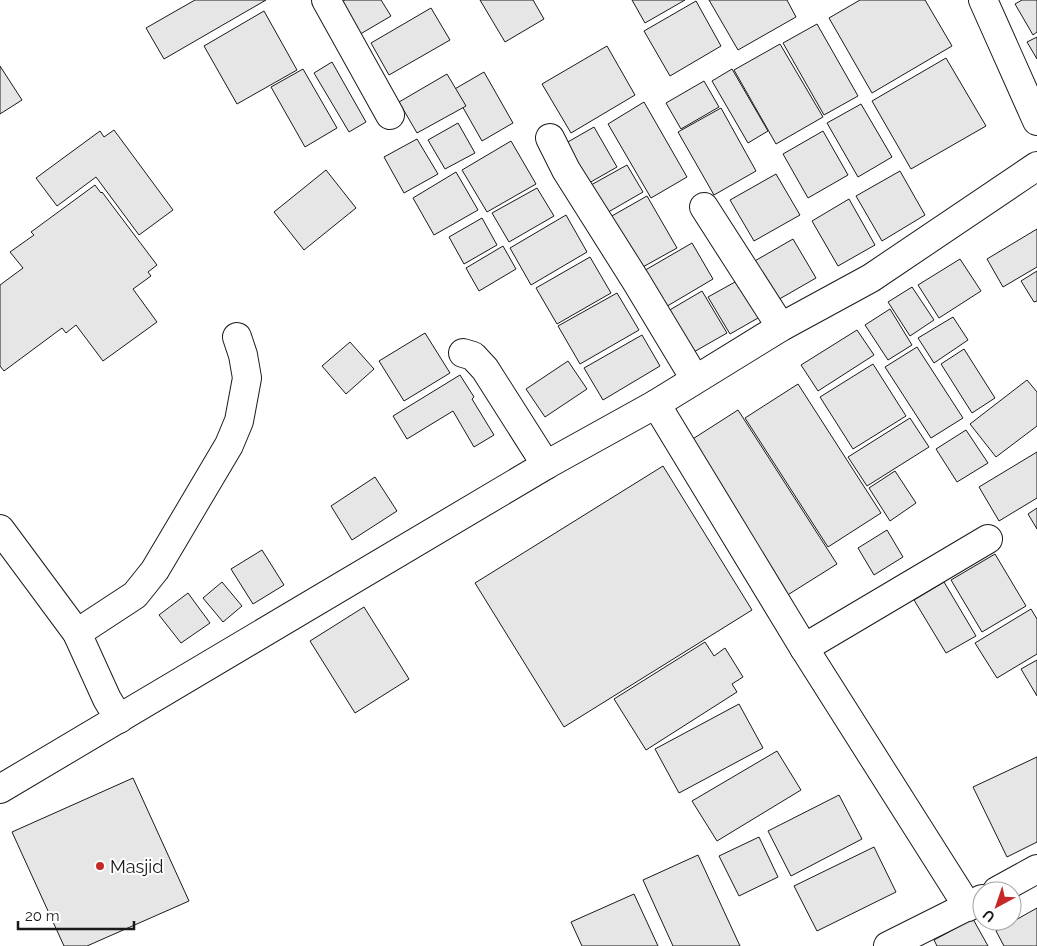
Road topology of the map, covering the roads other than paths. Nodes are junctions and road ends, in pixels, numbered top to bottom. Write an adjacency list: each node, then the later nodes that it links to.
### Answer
1 (326, 0): 3 (street)
2 (983, 0): 4 (street)
3 (390, 115)
4 (1037, 121)
5 (550, 138): 11 (street)
6 (1037, 166): 8 (street)
7 (704, 208): 8 (street)
8 (781, 327): 11 (street)
9 (237, 337): 16 (street)
10 (463, 353): 13 (street)
11 (695, 379): 12 (street)
12 (656, 404): 13 (street); 17 (street)
13 (546, 465): 18 (street)
14 (0, 529): 16 (street)
15 (988, 539): 17 (street)
16 (80, 640): 18 (street)
17 (804, 648): 22 (street)
18 (113, 709): 19 (street)
19 (0, 789)
20 (1037, 869): 21 (street)
21 (1015, 881)
22 (972, 899)
23 (972, 904): 24 (street)
24 (888, 946)

